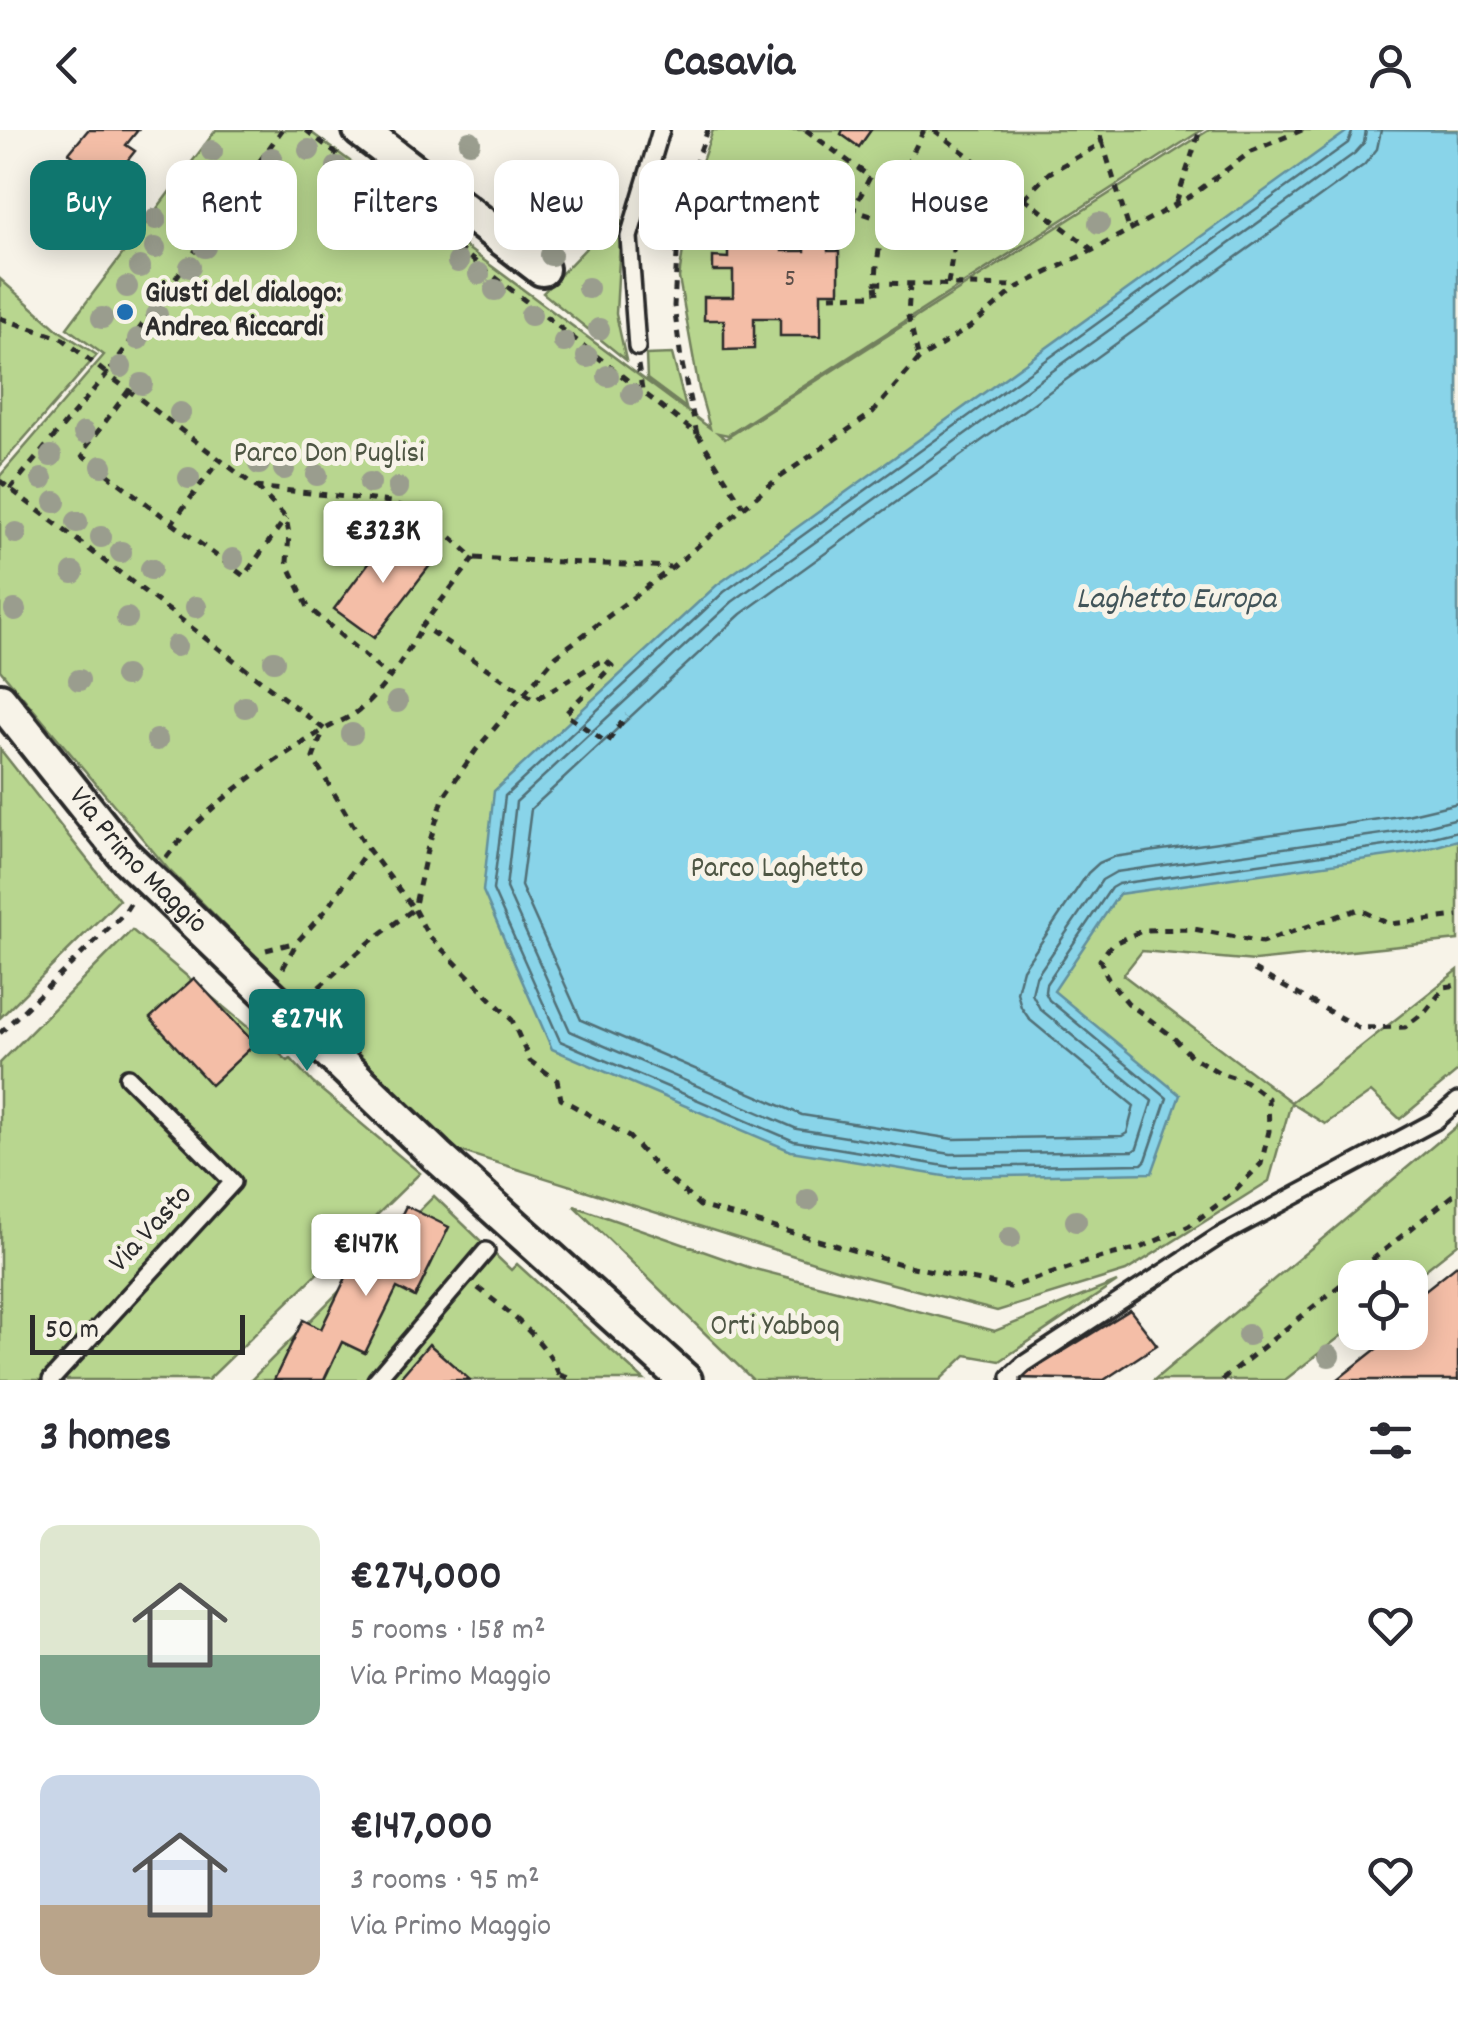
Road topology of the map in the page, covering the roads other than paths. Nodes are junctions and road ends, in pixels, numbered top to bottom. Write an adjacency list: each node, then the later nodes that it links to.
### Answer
1 (360, 130): 3 (street)
2 (661, 130): 4 (lane)
3 (535, 263)
4 (637, 347)
5 (0, 700): 12 (street, Via Primo Maggio)
6 (128, 1077): 10 (lane, Via Vasto)
7 (1458, 1101): 9 (lane)
8 (486, 1251): 11 (lane)
9 (1009, 1379)
10 (52, 1380)
11 (376, 1380)
12 (685, 1380)

